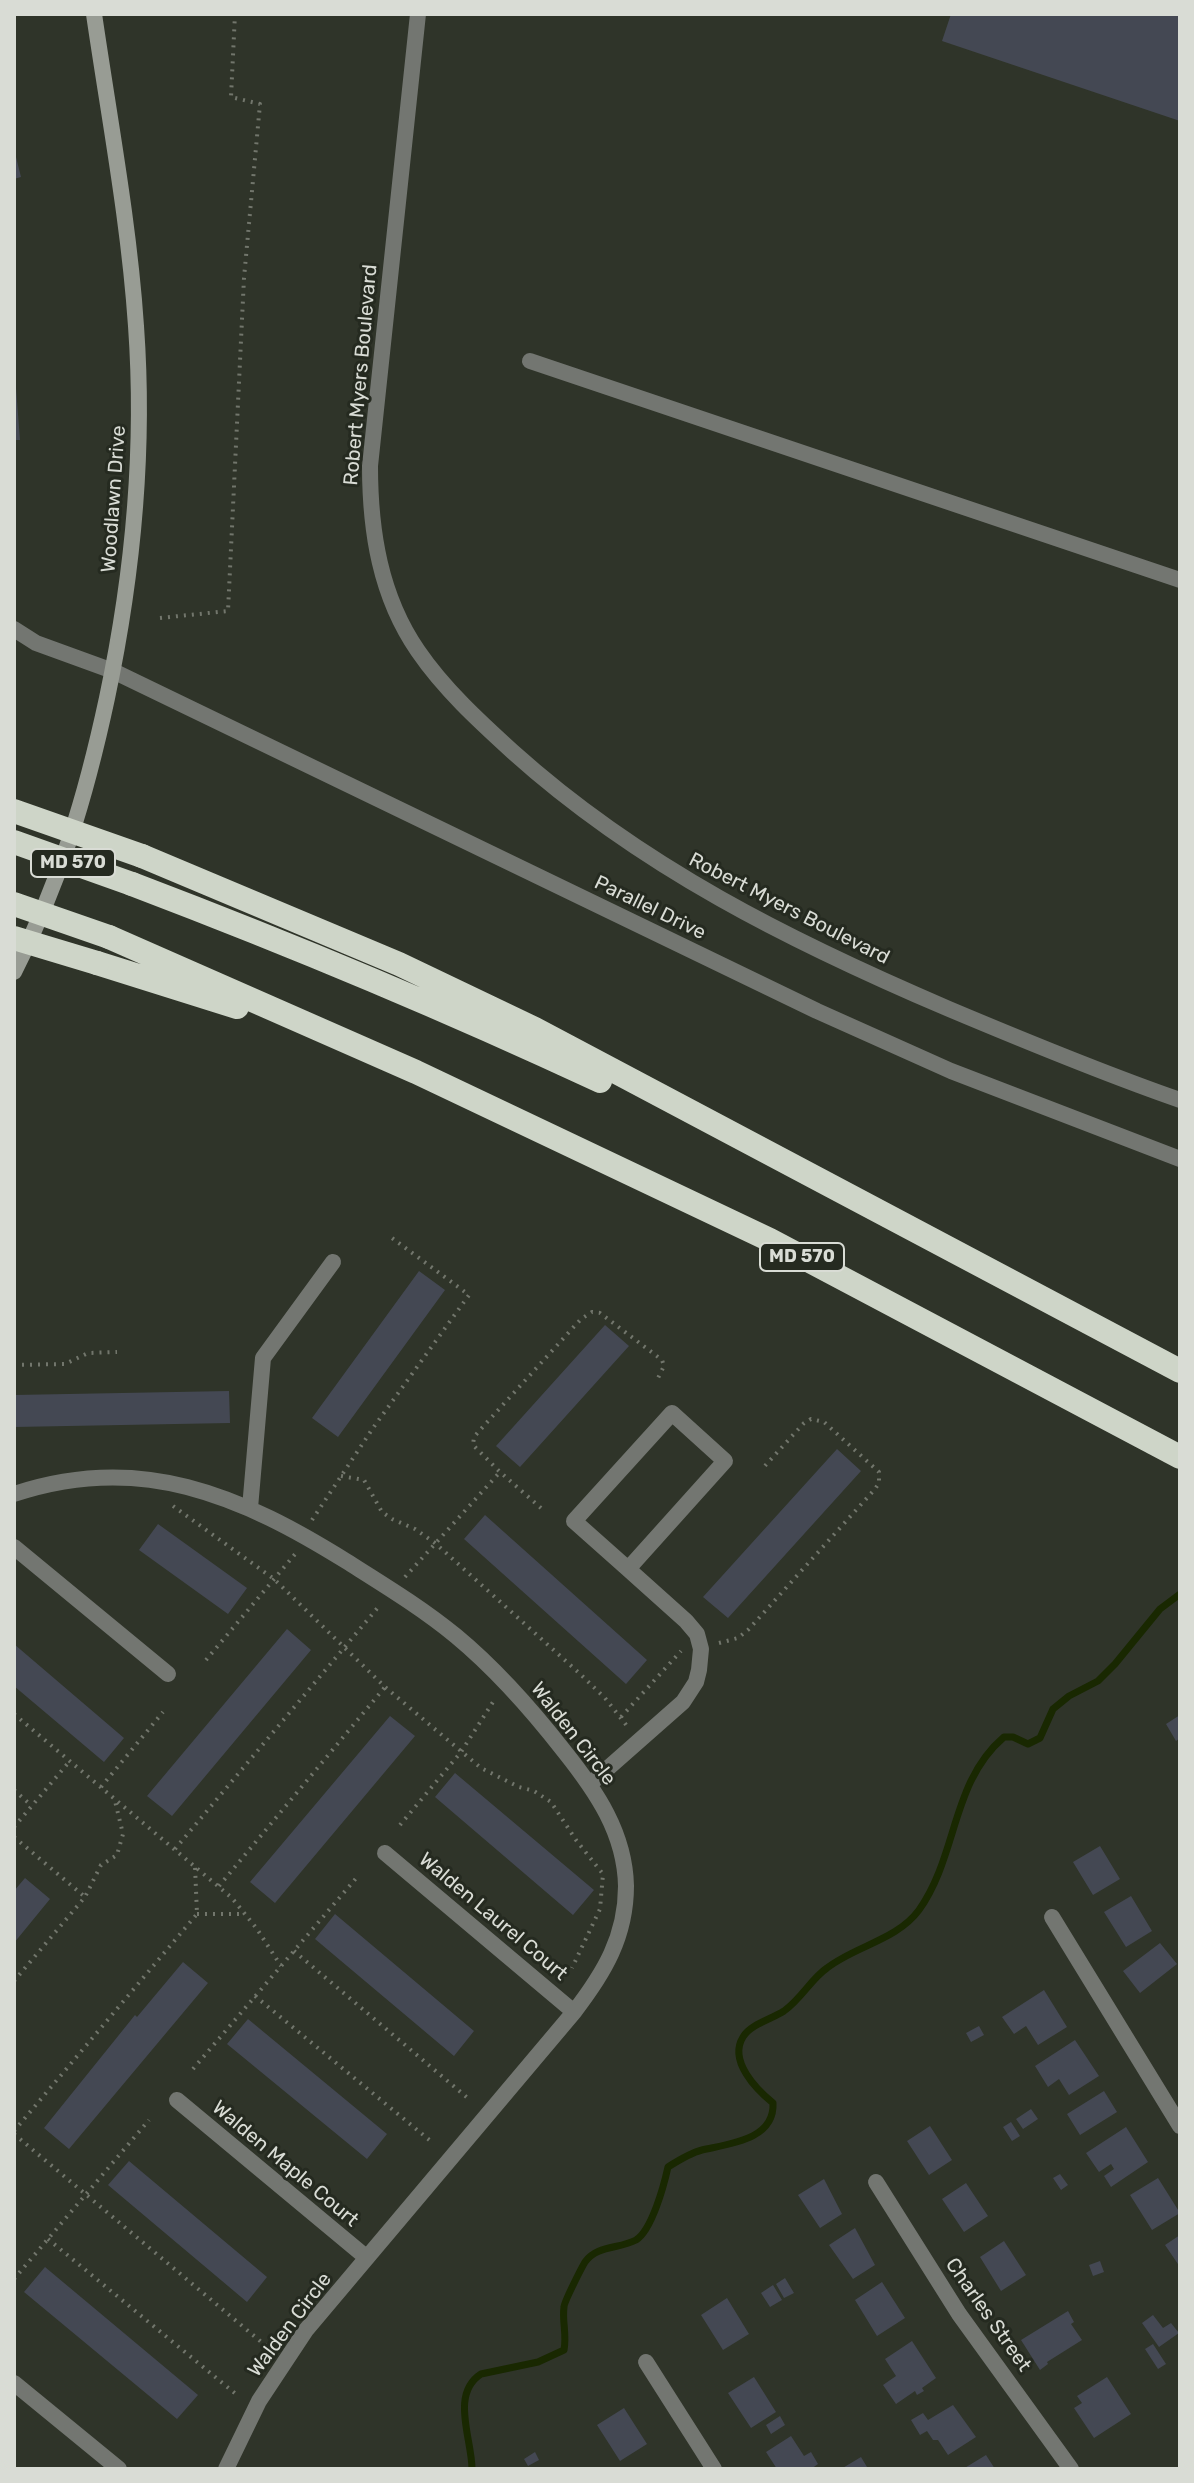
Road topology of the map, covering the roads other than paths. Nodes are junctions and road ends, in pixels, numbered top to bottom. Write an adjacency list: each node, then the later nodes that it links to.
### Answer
1 (94, 14): 8 (main road, Woodlawn Drive)
2 (418, 14): 15 (street, Robert Myers Boulevard)
3 (530, 361): 4 (street)
4 (1180, 580)
5 (14, 629): 6 (street)
6 (36, 643): 7 (street); 8 (street, Parallel Drive)
7 (14, 645)
8 (113, 671): 13 (main road, Woodlawn Drive); 16 (street, Parallel Drive)
9 (14, 811): 17 (highway, bridge)
10 (14, 842): 17 (highway, MD 570, bridge)
11 (14, 904): 14 (highway, MD 570, bridge)
12 (14, 938): 14 (highway, bridge)
13 (14, 972)
14 (416, 1072): 20 (highway, MD 570)
15 (1180, 1100)
16 (1180, 1159)
17 (821, 1180): 19 (highway, MD 570)
18 (333, 1262): 22 (street)
19 (1180, 1371)
20 (1180, 1457)
21 (14, 1494): 22 (street, Walden Circle)
22 (250, 1508): 26 (street, Walden Circle)
23 (14, 1547): 25 (street)
24 (628, 1569): 24 (street); 26 (street)
25 (168, 1674)
26 (590, 1784): 29 (street, Walden Circle)
27 (385, 1853): 29 (street, Walden Laurel Court)
28 (1052, 1917): 31 (street)
29 (574, 2012): 33 (street, Walden Circle)
30 (177, 2100): 33 (street, Walden Maple Court)
31 (1180, 2126)
32 (876, 2182): 39 (street, Charles Street)
33 (367, 2258): 37 (street, Walden Circle)
34 (646, 2362): 38 (street)
35 (14, 2383): 36 (street)
36 (119, 2469)
37 (226, 2469)
38 (714, 2469)
39 (1071, 2469)

